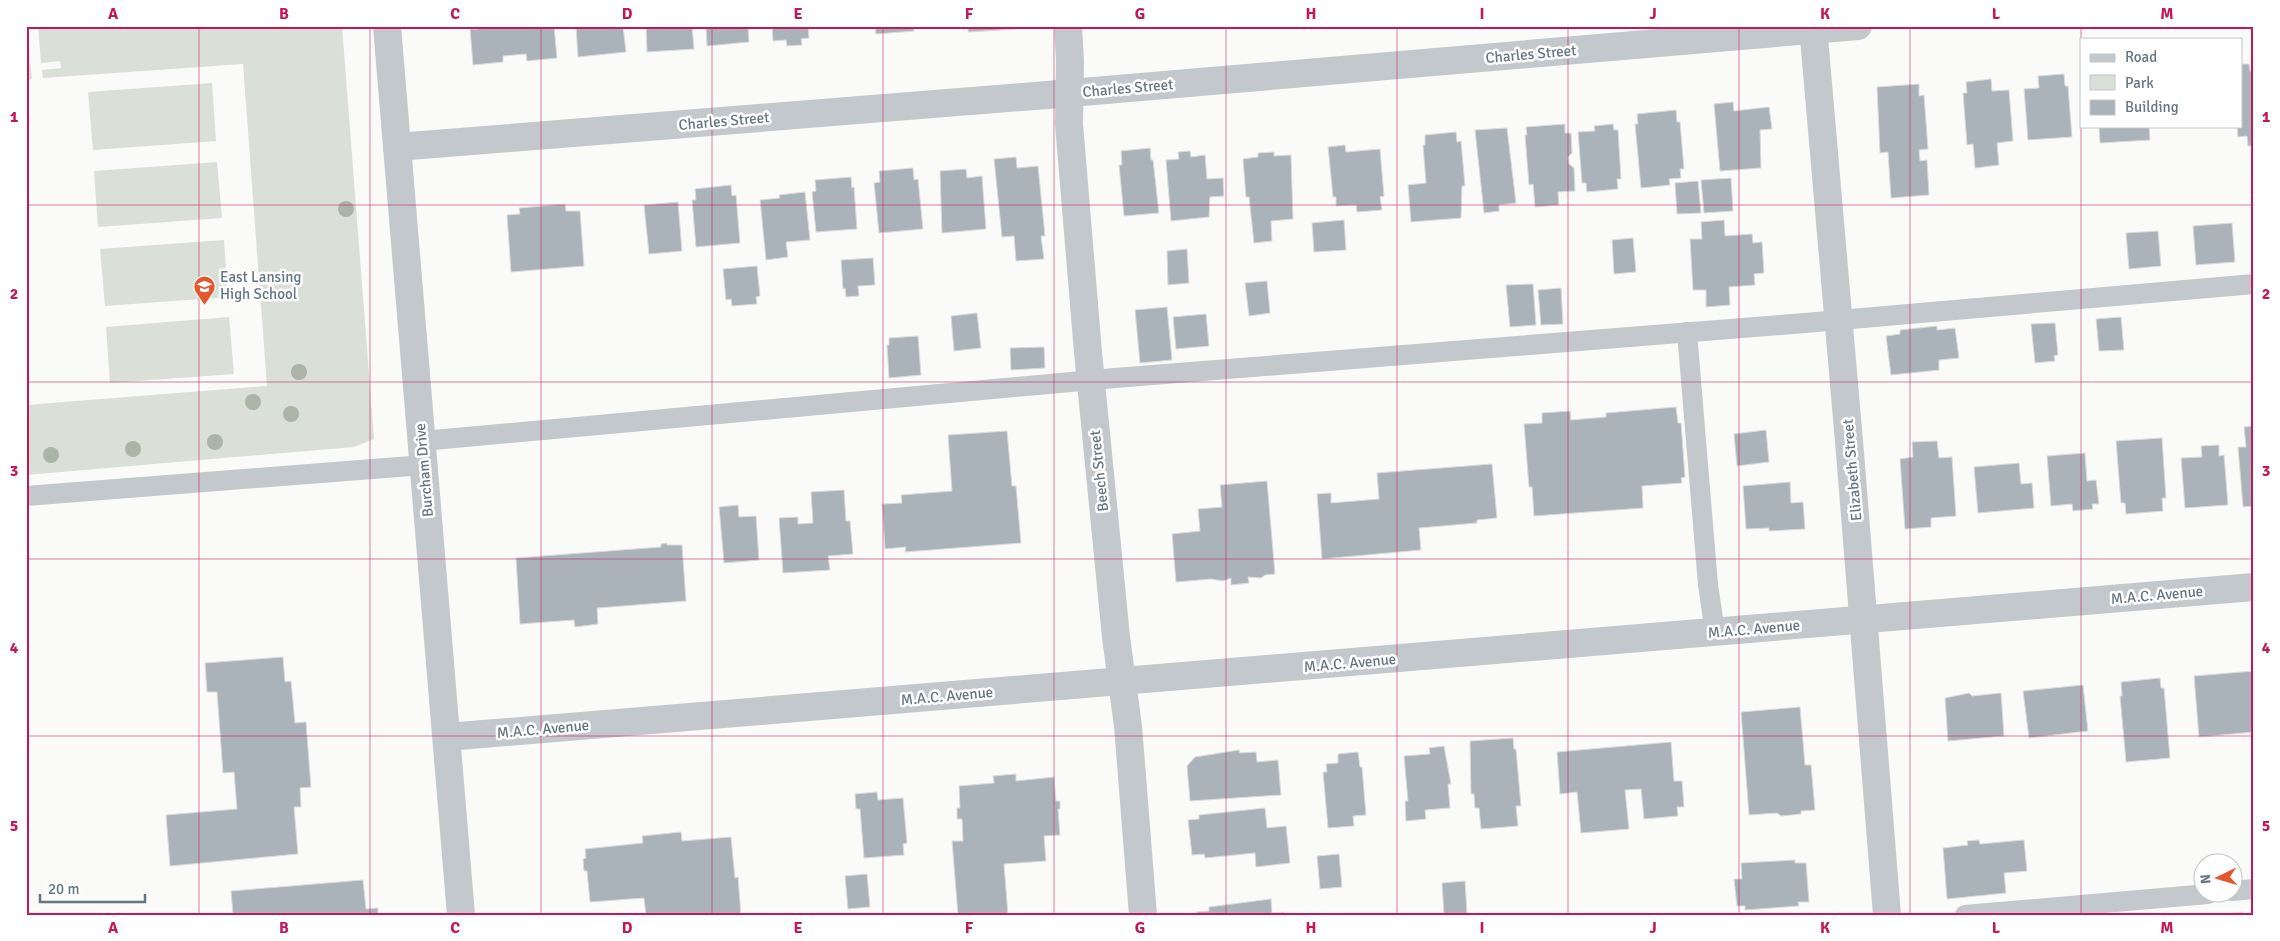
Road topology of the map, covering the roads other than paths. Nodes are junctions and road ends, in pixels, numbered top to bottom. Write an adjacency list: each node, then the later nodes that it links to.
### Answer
1 (387, 26): 6 (street, Burcham Drive)
2 (1068, 26): 5 (street, Beech Street)
3 (1858, 26): 4 (street, Charles Street)
4 (1813, 28): 5 (street, Charles Street); 8 (street, Elizabeth Street)
5 (1069, 94): 6 (street, Charles Street); 10 (street, Beech Street)
6 (397, 147): 11 (street, Burcham Drive)
7 (2254, 284): 8 (lane)
8 (1839, 319): 9 (lane); 14 (street, Elizabeth Street)
9 (1686, 332): 10 (lane); 15 (lane)
10 (1090, 380): 11 (lane); 16 (street, Beech Street)
11 (423, 453): 12 (lane); 17 (street, Burcham Drive)
12 (26, 496)
13 (2254, 587): 14 (street, M.A.C. Avenue)
14 (1864, 620): 15 (street, M.A.C. Avenue); 21 (street, Elizabeth Street)
15 (1715, 632): 16 (street, M.A.C. Avenue)
16 (1123, 682): 17 (street, M.A.C. Avenue); 20 (street, Beech Street)
17 (447, 737): 19 (street, Burcham Drive)
18 (2192, 895): 22 (lane)
19 (461, 915)
20 (1143, 915)
21 (1887, 915)
22 (1965, 915)

